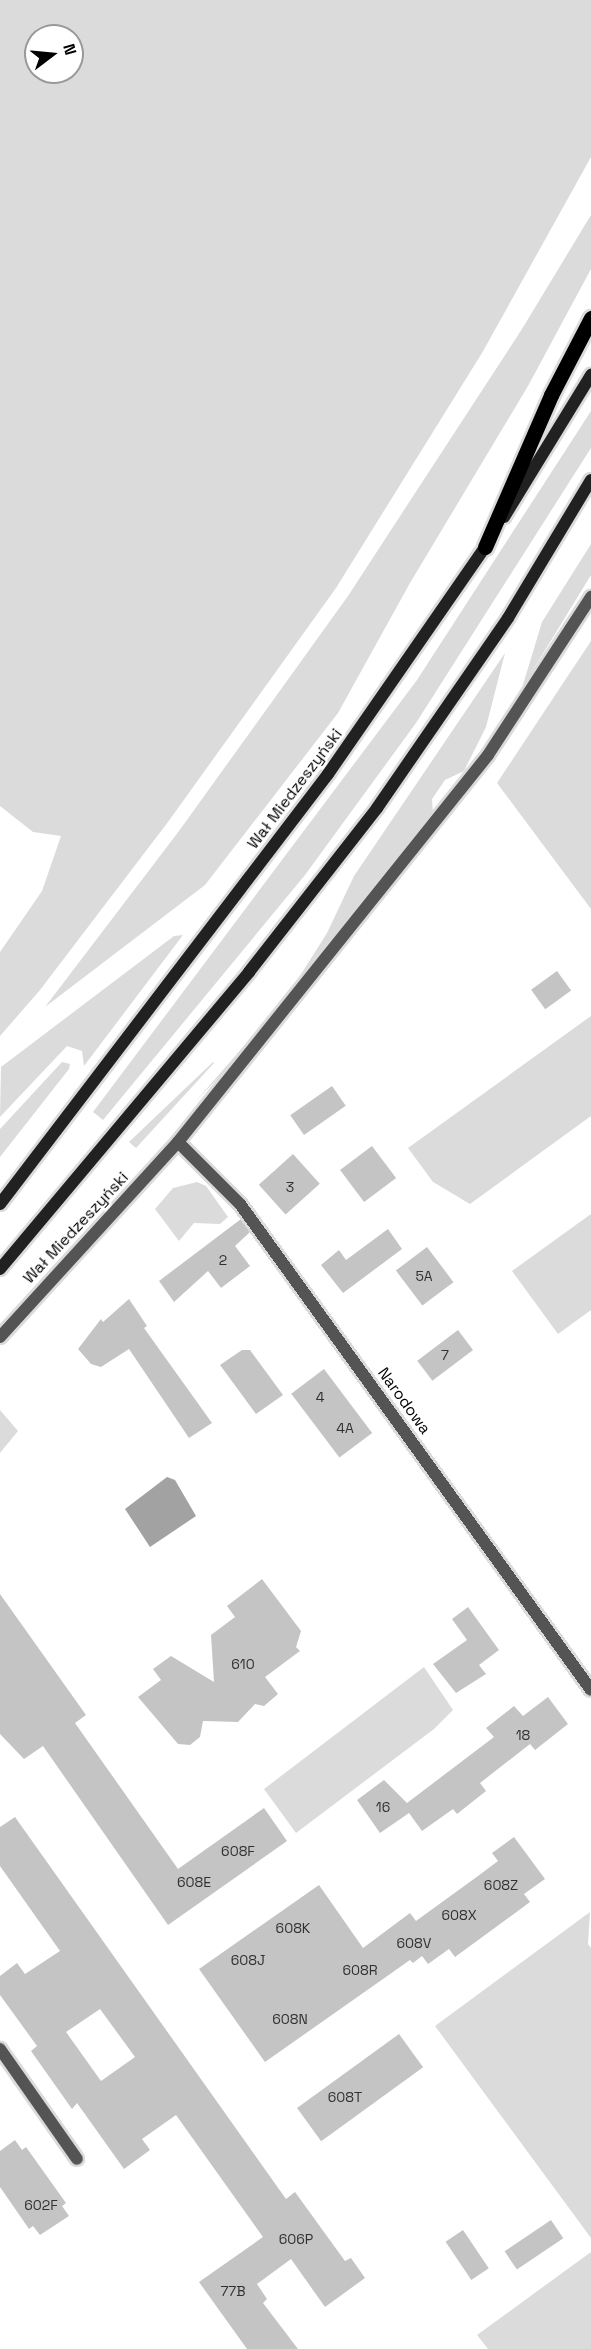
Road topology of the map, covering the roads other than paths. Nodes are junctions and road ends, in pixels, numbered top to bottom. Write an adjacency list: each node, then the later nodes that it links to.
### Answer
1 (591, 318): 4 (main road)
2 (591, 375): 4 (main road, Wał Miedzeszyński)
3 (591, 480): 8 (main road, Wał Miedzeszyński)
4 (485, 547): 7 (main road, Wał Miedzeszyński)
5 (591, 597): 6 (street, Wał Miedzeszyński)
6 (178, 1142): 9 (street, Wał Miedzeszyński); 10 (street, Narodowa)
7 (0, 1204)
8 (0, 1269)
9 (0, 1337)
10 (591, 1690)
11 (0, 2049): 12 (street)
12 (77, 2159)

